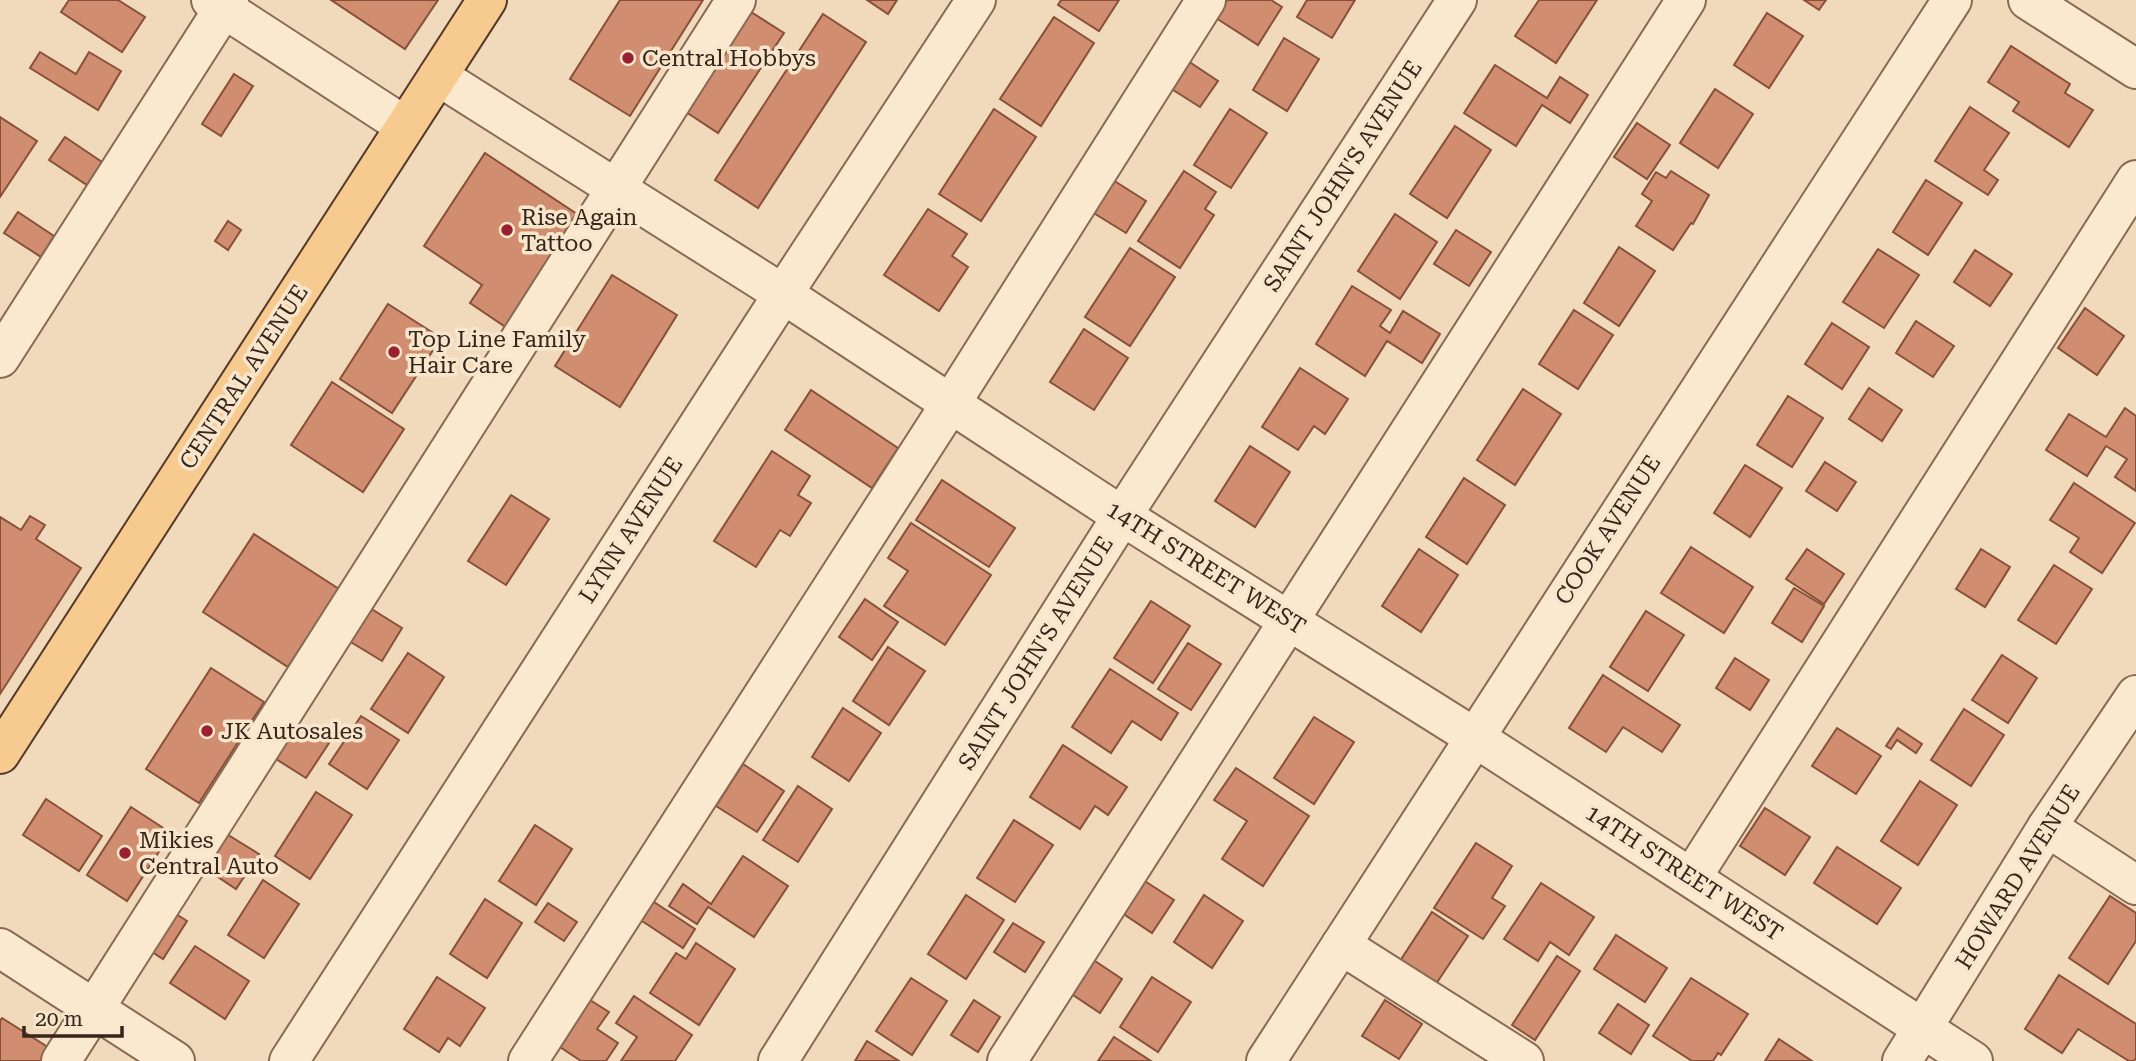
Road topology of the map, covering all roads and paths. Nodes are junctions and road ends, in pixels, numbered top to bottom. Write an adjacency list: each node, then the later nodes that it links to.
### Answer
1 (487, 0): 11 (main road, CENTRAL AVENUE)
2 (736, 0): 14 (street)
3 (976, 0): 15 (street, LYNN AVENUE)
4 (1206, 0): 17 (street)
5 (1457, 0): 18 (street, SAINT JOHN'S AVENUE)
6 (1686, 0): 19 (street)
7 (1952, 0): 21 (street, COOK AVENUE)
8 (2028, 0): 10 (street)
9 (221, 3): 12 (street); 16 (street)
10 (2136, 69)
11 (438, 76): 12 (main road, CENTRAL AVENUE); 14 (street, 14TH STREET WEST)
12 (405, 127): 22 (main road, CENTRAL AVENUE)
13 (2136, 180): 24 (street)
14 (616, 188): 15 (street, 14TH STREET WEST); 28 (street)
15 (783, 294): 17 (street, 14TH STREET WEST); 32 (street, LYNN AVENUE)
16 (0, 358)
17 (951, 403): 18 (street, 14TH STREET WEST); 33 (street)
18 (1122, 516): 19 (street, 14TH STREET WEST); 34 (street, SAINT JOHN'S AVENUE)
19 (1289, 621): 21 (street, 14TH STREET WEST); 35 (street)
20 (2136, 695): 23 (street, HOWARD AVENUE)
21 (1474, 737): 24 (street, 14TH STREET WEST); 26 (street, COOK AVENUE)
22 (0, 754)
23 (2047, 827): 25 (street); 29 (street, HOWARD AVENUE)
24 (1692, 877): 29 (street, 14TH STREET WEST)
25 (2136, 884)
26 (1341, 945): 36 (street, COOK AVENUE); 37 (street)
27 (0, 948): 28 (street)
28 (94, 1009): 30 (street); 31 (street)
29 (1923, 1029): 38 (street, HOWARD AVENUE); 39 (street, 14TH STREET WEST)
30 (61, 1061)
31 (175, 1061)
32 (289, 1061)
33 (528, 1061)
34 (778, 1061)
35 (1007, 1061)
36 (1266, 1061)
37 (1524, 1061)
38 (1902, 1061)
39 (1973, 1061)

